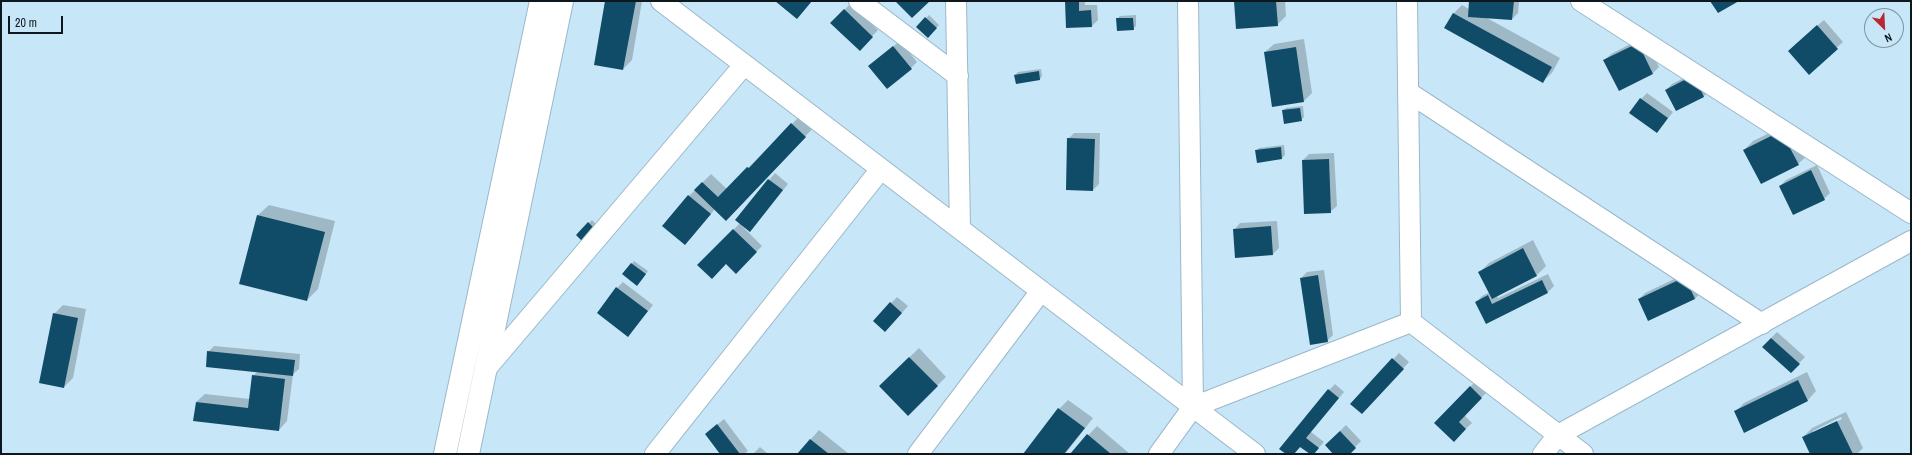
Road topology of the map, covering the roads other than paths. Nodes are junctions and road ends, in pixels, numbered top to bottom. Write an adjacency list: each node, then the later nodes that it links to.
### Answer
1 (541, 1): 22 (street)
2 (562, 1): 19 (street)
3 (661, 1): 9 (street)
4 (859, 1): 10 (street)
5 (956, 1): 10 (street)
6 (1188, 1): 20 (street)
7 (1407, 1): 11 (street)
8 (1581, 1): 13 (street)
9 (744, 64): 12 (street); 19 (street)
10 (958, 76): 14 (street)
11 (1408, 92): 17 (street); 18 (street)
12 (881, 169): 14 (street); 24 (street)
13 (1911, 213)
14 (960, 229): 16 (street)
15 (1911, 241): 18 (street)
16 (1041, 290): 20 (street); 25 (street)
17 (1412, 322): 20 (street); 21 (street)
18 (1762, 324): 21 (street)
19 (485, 370): 23 (street)
20 (1193, 407): 26 (street); 27 (street)
21 (1558, 435): 28 (street); 29 (street)
22 (445, 454)
23 (468, 454)
24 (656, 454)
25 (918, 454)
26 (1159, 454)
27 (1255, 454)
28 (1543, 454)
29 (1583, 454)

